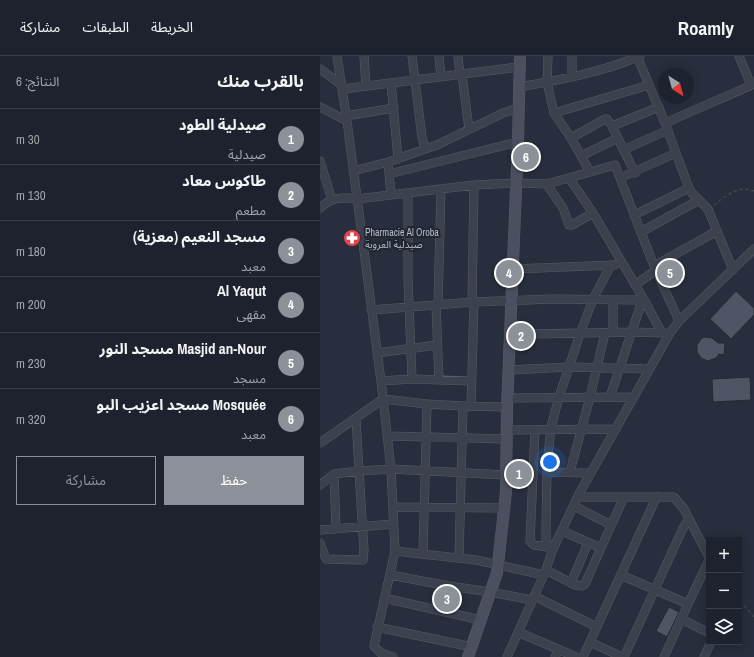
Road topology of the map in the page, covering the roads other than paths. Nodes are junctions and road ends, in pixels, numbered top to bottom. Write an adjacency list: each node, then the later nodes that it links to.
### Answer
1 (337, 56): 21 (street)
2 (364, 56): 20 (street)
3 (412, 56): 15 (street)
4 (439, 56): 14 (street)
5 (458, 56): 12 (street)
6 (548, 56): 16 (street)
7 (572, 56): 13 (street)
8 (638, 56): 13 (street); 18 (street)
9 (739, 56): 19 (street)
10 (519, 62): 12 (street); 22 (main road)
11 (320, 69): 21 (street)
12 (461, 75): 14 (street); 31 (street)
13 (572, 76): 16 (street)
14 (441, 77): 15 (street)
15 (416, 80): 17 (street); 35 (street)
16 (547, 82): 22 (street); 27 (street)
17 (391, 83): 20 (street); 25 (street)
18 (649, 85): 24 (street); 27 (street)
19 (753, 85): 30 (street)
20 (366, 86): 21 (street)
21 (342, 87): 28 (street)
22 (519, 87): 26 (main road)
23 (320, 107): 28 (street)
24 (659, 107): 29 (street); 30 (street)
25 (394, 108): 28 (street); 39 (street)
26 (518, 108): 31 (street); 34 (main road)
27 (554, 114): 32 (street)
28 (347, 118): 44 (street)
29 (612, 126): 32 (street); 33 (street)
30 (666, 127): 36 (street); 37 (street)
31 (470, 129): 35 (street)
32 (571, 138): 38 (street)
33 (618, 138): 36 (street); 38 (street)
34 (518, 142): 47 (street); 50 (main road)
35 (425, 149): 39 (street)
36 (623, 150): 40 (street)
37 (676, 153): 46 (street); 53 (street)
38 (581, 156): 45 (street)
39 (398, 159): 42 (street)
40 (628, 160): 43 (street); 46 (street)
41 (320, 161): 58 (street)
42 (388, 162): 44 (street); 47 (street)
43 (615, 165): 45 (street); 49 (street)
44 (353, 171): 57 (street)
45 (590, 172): 48 (street)
46 (634, 173): 49 (street)
47 (389, 174): 56 (street)
48 (569, 178): 50 (street); 61 (street)
49 (620, 178): 62 (street)
50 (516, 183): 51 (street); 69 (main road)
51 (474, 185): 54 (street); 76 (street)
52 (548, 186): 61 (street)
53 (689, 188): 59 (street); 62 (street)
54 (441, 189): 55 (street); 77 (street)
55 (408, 193): 56 (street); 78 (street)
56 (391, 195): 57 (street)
57 (357, 199): 58 (street); 79 (street)
58 (332, 200): 60 (street)
59 (699, 200): 63 (street); 64 (street)
60 (321, 206)
61 (593, 212): 66 (street)
62 (634, 215): 64 (street)
63 (717, 231): 68 (street); 70 (street)
64 (640, 232): 68 (street)
65 (754, 249): 70 (street)
66 (624, 264): 67 (street); 71 (street)
67 (611, 265): 69 (street); 72 (street)
68 (655, 268): 71 (street); 80 (street)
69 (513, 269): 74 (main road)
70 (733, 270): 80 (street)
71 (635, 284): 73 (street)
72 (593, 299): 74 (street); 75 (street); 84 (street)
73 (642, 299): 75 (street); 81 (street); 83 (street)
74 (512, 300): 76 (street); 85 (main road)
75 (613, 300): 82 (street)
76 (473, 302): 77 (street); 97 (street)
77 (437, 305): 78 (street); 86 (street)
78 (410, 307): 79 (street); 87 (street)
79 (371, 310): 88 (street)
80 (679, 321): 83 (street)
81 (631, 332): 82 (street); 83 (street); 91 (street)
82 (609, 333): 84 (street); 90 (street)
83 (666, 333): 92 (street)
84 (580, 334): 85 (street); 89 (street)
85 (510, 336): 93 (main road)
86 (437, 345): 87 (street); 95 (street)
87 (411, 348): 88 (street); 94 (street)
88 (377, 353): 96 (street)
89 (569, 367): 90 (street); 93 (street); 98 (street)
90 (596, 368): 91 (street); 99 (street)
91 (619, 368): 92 (street); 100 (street)
92 (650, 369): 101 (street)
93 (509, 370): 103 (main road)
94 (412, 379): 95 (street); 96 (street)
95 (439, 380): 97 (street)
96 (381, 381): 102 (street)
97 (471, 381): 105 (street)
98 (558, 397): 99 (street); 103 (street); 107 (street)
99 (590, 397): 100 (street); 108 (street)
100 (610, 397): 101 (street)
101 (634, 397): 109 (street)
102 (383, 399): 104 (street); 106 (street); 112 (street)
103 (508, 402): 105 (street); 111 (main road)
104 (427, 404): 105 (street); 113 (street)
105 (467, 406): 114 (street)
106 (356, 418): 115 (street); 117 (street)
107 (551, 429): 108 (street); 110 (street); 120 (street)
108 (581, 429): 109 (street); 121 (street)
109 (616, 429): 122 (street)
110 (535, 430): 111 (street); 144 (street)
111 (507, 434): 114 (street); 124 (main road)
112 (387, 436): 113 (street); 116 (street)
113 (427, 437): 114 (street); 118 (street)
114 (463, 438): 119 (street)
115 (320, 443)
116 (391, 469): 117 (street); 118 (street); 130 (street)
117 (359, 471): 123 (street); 137 (street)
118 (426, 471): 119 (street); 131 (street)
119 (461, 472): 124 (street); 132 (street)
120 (547, 472): 121 (street); 144 (street)
121 (570, 472): 122 (street)
122 (591, 473): 127 (street)
123 (334, 474): 125 (street); 138 (street)
124 (506, 475): 133 (main road)
125 (320, 485)
126 (657, 496): 128 (street); 134 (street); 153 (street)
127 (578, 497): 128 (street); 129 (street)
128 (624, 497): 136 (street)
129 (574, 506): 136 (street); 140 (street)
130 (393, 507): 131 (street); 135 (street)
131 (424, 507): 132 (street); 147 (street)
132 (460, 508): 133 (street); 148 (street)
133 (504, 508): 149 (main road)
134 (689, 519): 146 (street); 155 (street)
135 (394, 524): 137 (street); 145 (street)
136 (611, 525): 143 (street)
137 (363, 527): 138 (street); 141 (street)
138 (336, 529): 139 (street)
139 (320, 530)
140 (562, 531): 142 (street); 144 (street)
141 (320, 543)
142 (588, 543): 143 (street); 154 (street)
143 (601, 548): 154 (street)
144 (550, 549): 151 (street)
145 (395, 551): 147 (street); 152 (street)
146 (706, 553)
147 (423, 554): 148 (street)
148 (459, 558): 149 (street)
149 (499, 564): 151 (street); 156 (main road)
150 (706, 565): 159 (street)
151 (545, 572): 154 (street); 158 (street)
152 (390, 574): 156 (street); 157 (street)
153 (620, 575): 155 (street); 163 (street)
154 (571, 583)
155 (655, 589): 159 (street); 174 (street)
156 (490, 592): 158 (street); 161 (main road)
157 (384, 598): 161 (street); 162 (street)
158 (533, 598): 163 (street); 164 (street)
159 (688, 604): 160 (street)
160 (681, 619): 165 (street); 175 (street)
161 (481, 620): 168 (main road)
162 (377, 627): 168 (street); 171 (street)
163 (597, 627): 166 (street)
164 (518, 632): 169 (street); 170 (street)
165 (706, 632)
166 (590, 642): 173 (street); 174 (street)
167 (710, 645): 176 (street)
168 (470, 652)
169 (557, 653): 172 (street)
170 (510, 656)
171 (393, 657)
172 (576, 657)
173 (583, 657)
174 (623, 657)
175 (664, 657)
176 (704, 657)

